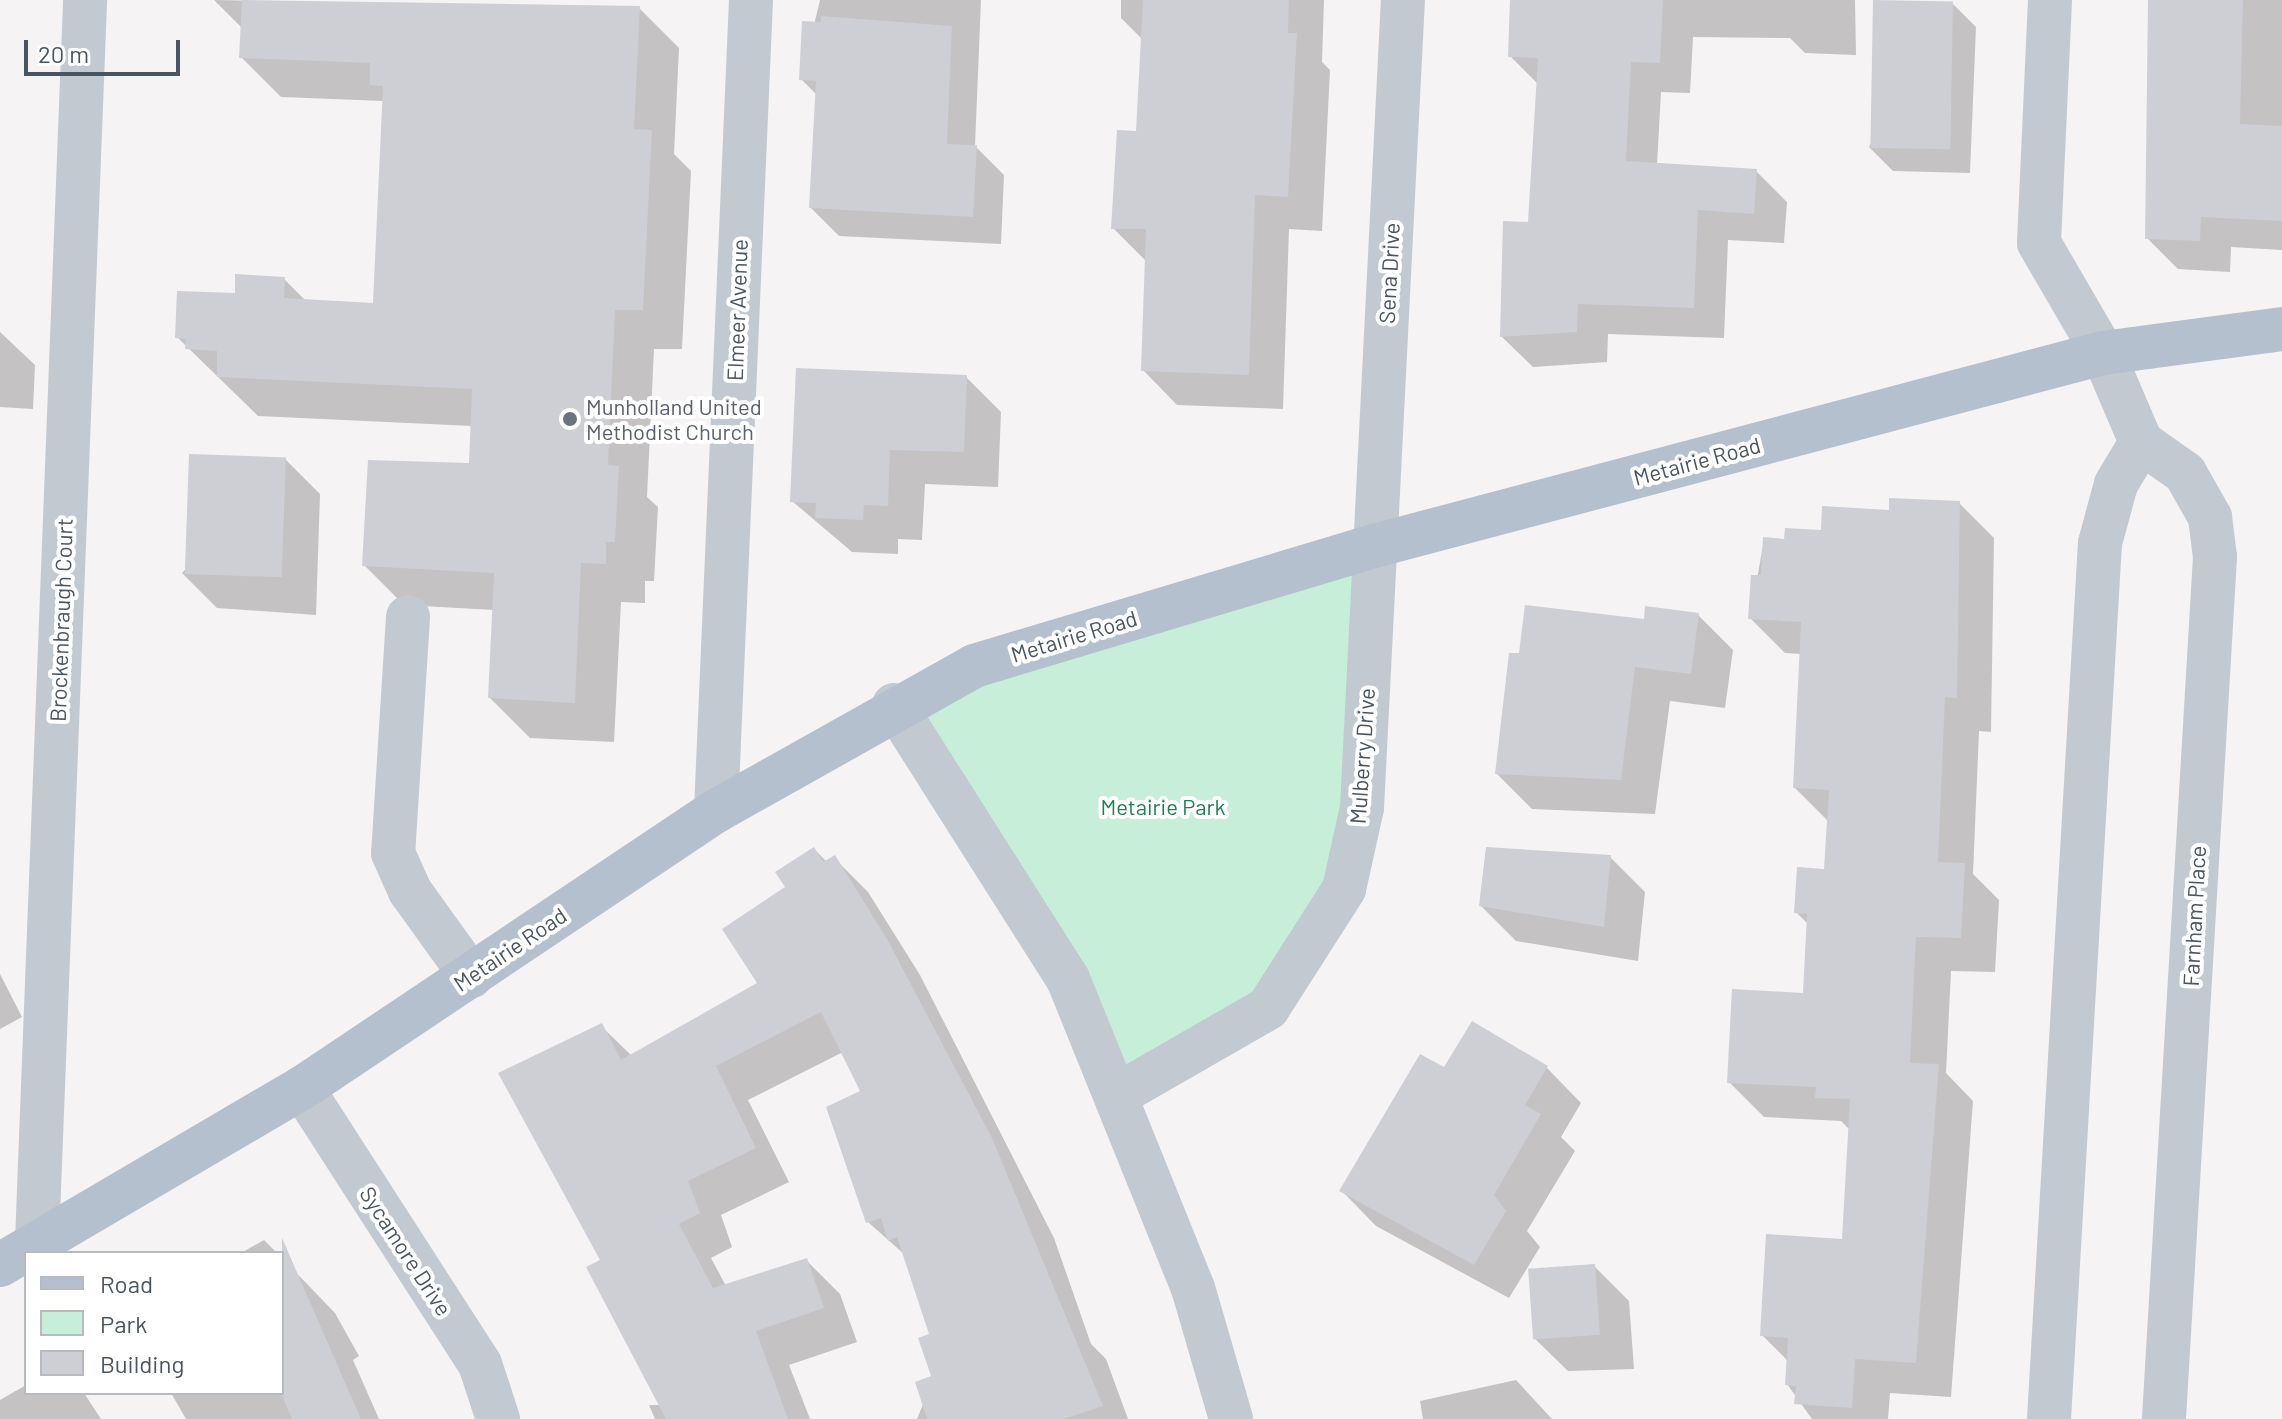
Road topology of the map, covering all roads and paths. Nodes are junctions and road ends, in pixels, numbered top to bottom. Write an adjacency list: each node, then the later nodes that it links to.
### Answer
1 (85, 0): 15 (street, Brockenbraugh Court)
2 (751, 0): 11 (street, Elmeer Avenue)
3 (1403, 0): 8 (street, Sena Drive)
4 (2050, 0): 6 (street)
5 (2282, 329): 6 (main road, Metairie Road)
6 (2103, 353): 7 (street); 8 (main road, Metairie Road)
7 (2141, 442): 19 (street); 20 (street, Farnham Place)
8 (1374, 546): 10 (main road, Metairie Road); 14 (street, Mulberry Drive)
9 (408, 617): 12 (street)
10 (894, 705): 11 (main road, Metairie Road); 14 (street)
11 (716, 811): 12 (main road, Metairie Road)
12 (471, 976): 13 (main road, Metairie Road)
13 (302, 1088): 15 (main road, Metairie Road); 17 (street, Sycamore Drive)
14 (1117, 1095): 18 (street)
15 (37, 1241): 16 (main road, Metairie Road)
16 (0, 1265)
17 (498, 1419)
18 (1231, 1419)
19 (2049, 1419)
20 (2164, 1419)

